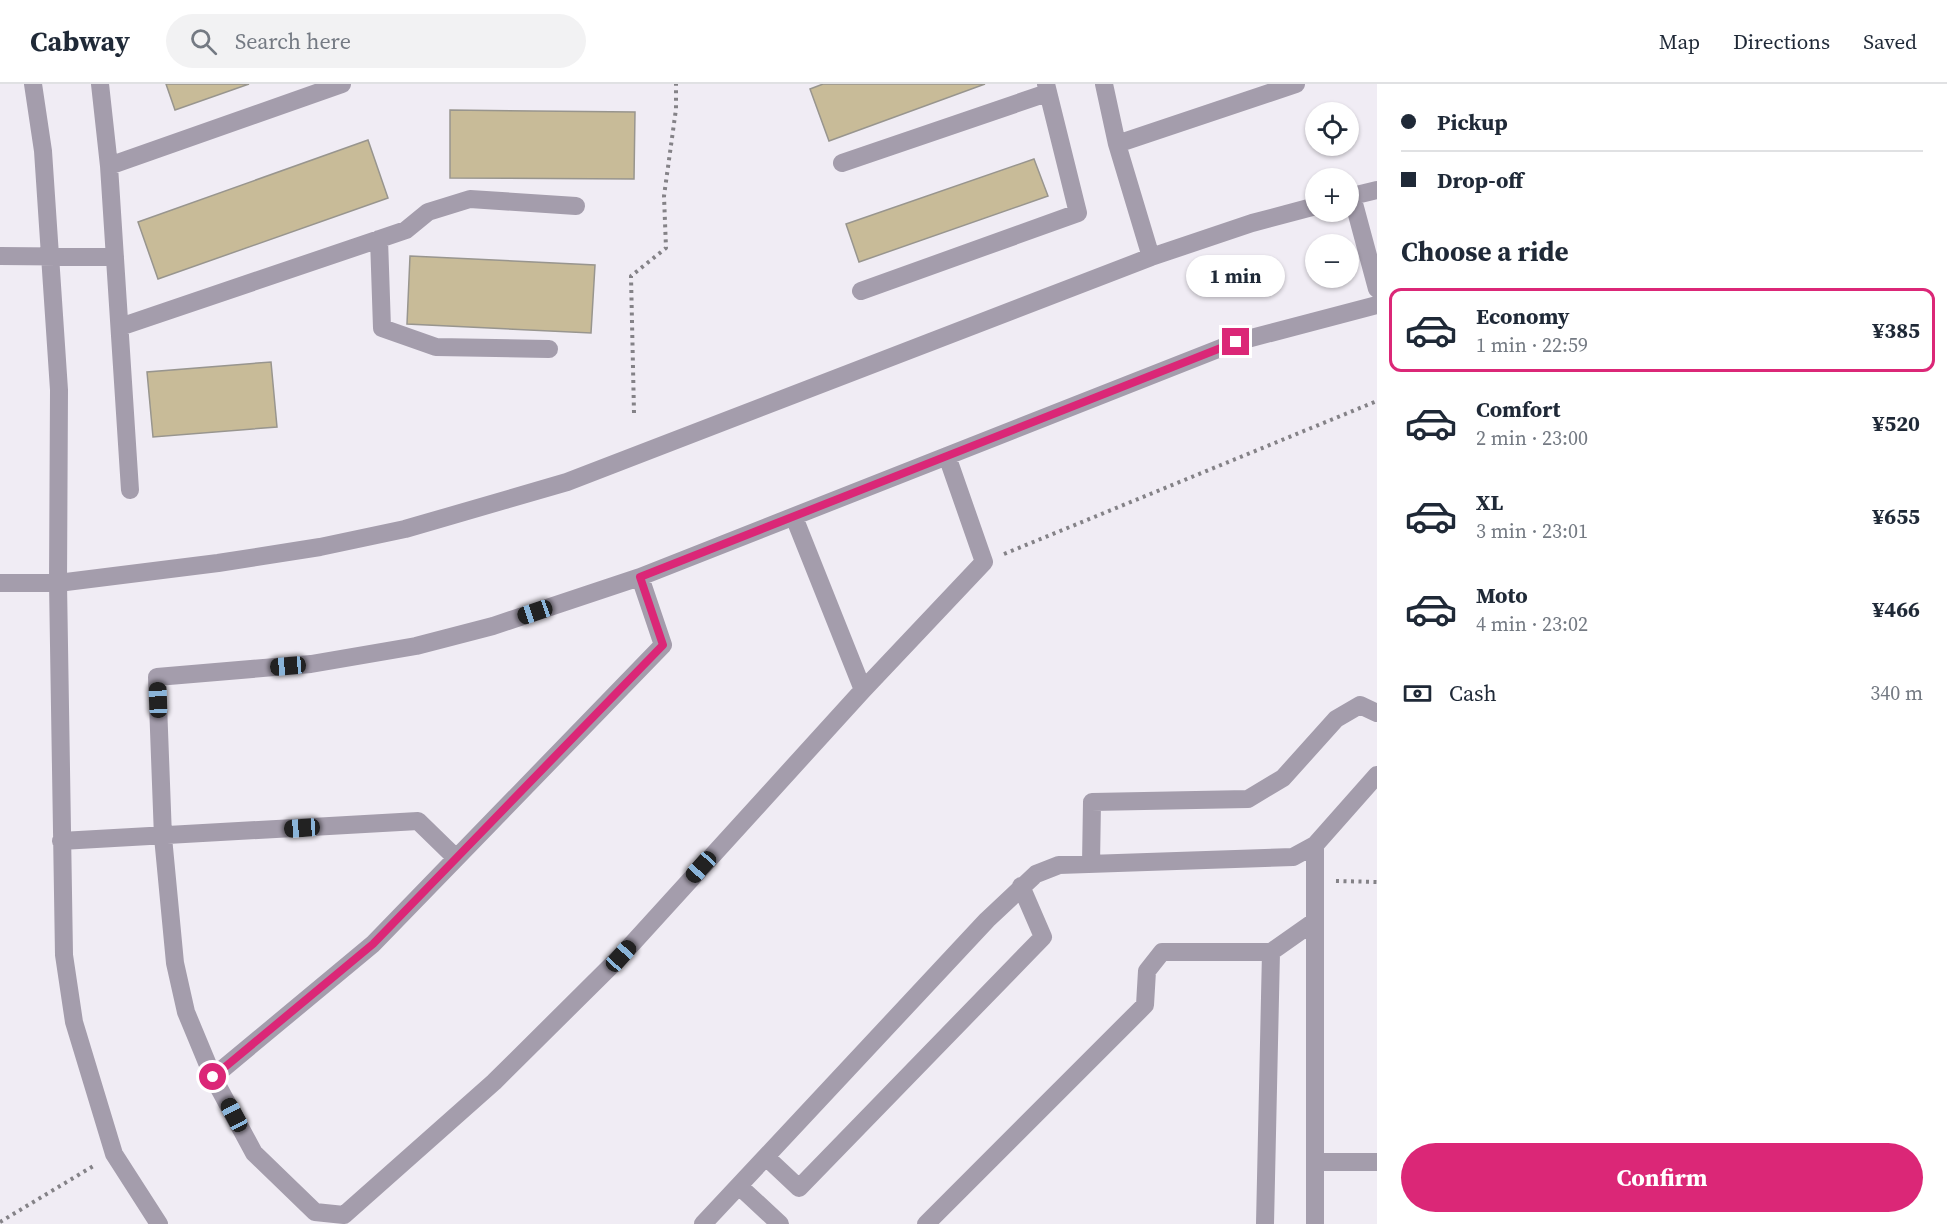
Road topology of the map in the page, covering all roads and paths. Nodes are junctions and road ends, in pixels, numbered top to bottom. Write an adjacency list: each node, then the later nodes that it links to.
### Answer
1 (33, 84): 20 (street)
2 (100, 84): 10 (street)
3 (342, 84): 10 (street)
4 (676, 84): 27 (path)
5 (1104, 84): 8 (street)
6 (1296, 84): 8 (street)
7 (1046, 88): 9 (street); 22 (street)
8 (1117, 144): 19 (street)
9 (842, 163)
10 (109, 166): 18 (street)
11 (1377, 190): 12 (street)
12 (1359, 195)
13 (576, 206): 16 (street)
14 (1305, 209): 19 (street)
15 (1357, 222): 21 (street)
16 (379, 239): 24 (street); 25 (street)
17 (0, 256): 20 (street)
18 (115, 257): 20 (street); 24 (street)
19 (1151, 257): 34 (street)
20 (51, 258): 34 (street)
21 (1377, 289)
22 (861, 291)
23 (1377, 305): 28 (street)
24 (120, 327): 29 (street)
25 (549, 349)
26 (1377, 401): 31 (path)
27 (634, 413)
28 (947, 456): 30 (street); 31 (street)
29 (130, 490)
30 (794, 517): 32 (street); 35 (street)
31 (984, 562): 35 (street)
32 (640, 577): 38 (street); 41 (street)
33 (0, 583): 34 (street)
34 (58, 583): 39 (street)
35 (863, 690): 48 (street)
36 (1377, 713): 42 (street)
37 (1377, 775): 40 (street)
38 (163, 837): 39 (street); 41 (street); 48 (street)
39 (61, 842): 49 (street)
40 (1315, 846): 42 (street); 43 (street)
41 (456, 858): 48 (street)
42 (1091, 864): 45 (street)
43 (1315, 880): 44 (path); 46 (street)
44 (1377, 882)
45 (1022, 886): 50 (street); 50 (street)
46 (1315, 921): 47 (street); 51 (street)
47 (1271, 952): 58 (street); 59 (street)
48 (213, 1077)
49 (114, 1154): 54 (path); 55 (street)
50 (766, 1157): 53 (street)
51 (1315, 1162): 52 (street); 60 (street)
52 (1377, 1162)
53 (739, 1186): 56 (street); 57 (street)
54 (0, 1222)
55 (159, 1224)
56 (703, 1224)
57 (780, 1224)
58 (926, 1224)
59 (1265, 1224)
60 (1315, 1224)

